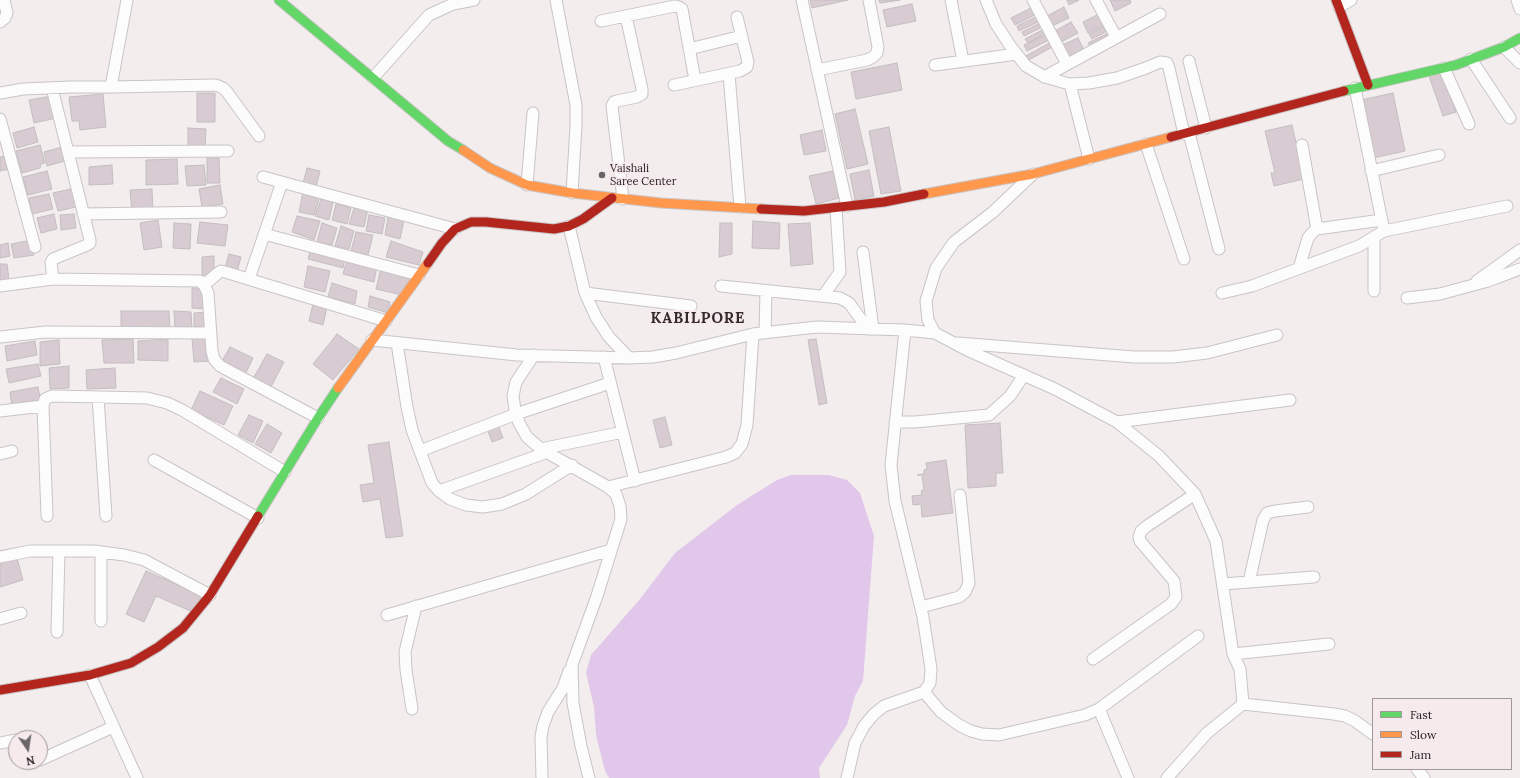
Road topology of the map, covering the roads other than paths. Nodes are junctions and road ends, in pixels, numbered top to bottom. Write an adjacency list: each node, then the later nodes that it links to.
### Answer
1 (4, 0): 20 (street)
2 (127, 0): 43 (street)
3 (279, 0): 37 (street)
4 (474, 0): 37 (street)
5 (556, 0): 64 (street)
6 (802, 0): 34 (street)
7 (869, 0): 34 (street)
8 (951, 0): 28 (street)
9 (986, 0): 26 (street)
10 (1033, 0): 31 (street)
11 (1096, 0): 22 (street)
12 (1351, 0): 14 (street)
13 (1517, 0): 15 (street)
14 (1337, 3): 41 (street)
15 (1520, 9)
16 (1160, 14): 22 (street)
17 (626, 16): 19 (street); 25 (street); 65 (street)
18 (737, 17): 21 (street)
19 (601, 21)
20 (0, 22)
21 (742, 36): 25 (street); 35 (street)
22 (1116, 37): 31 (street)
23 (1520, 38): 24 (street)
24 (1504, 47): 27 (street); 30 (street)
25 (689, 49): 38 (street)
26 (1016, 54): 28 (street); 36 (street)
27 (1471, 59): 33 (street); 47 (street)
28 (962, 61): 32 (street)
29 (1189, 61): 50 (street)
30 (1520, 63)
31 (1067, 64): 36 (street)
32 (934, 65)
33 (1444, 68): 41 (street); 49 (street)
34 (817, 70): 68 (street)
35 (729, 74): 38 (street); 67 (street)
36 (1044, 77): 39 (street)
37 (373, 78): 63 (street)
38 (695, 80): 40 (street)
39 (1070, 84): 51 (street); 58 (street)
40 (674, 85)
41 (1368, 85): 44 (street)
42 (52, 88): 43 (street); 45 (street); 56 (street)
43 (111, 88): 52 (street)
44 (1355, 88): 50 (street); 59 (street)
45 (0, 93)
46 (533, 113): 63 (street)
47 (1510, 118)
48 (0, 119): 77 (street)
49 (1469, 124)
50 (1206, 128): 51 (street)
51 (1186, 133): 53 (street); 78 (street)
52 (259, 136)
53 (1146, 144): 58 (street); 81 (street)
54 (1302, 146): 74 (street)
55 (228, 151): 56 (street)
56 (68, 152): 70 (street)
57 (1439, 155): 59 (street)
58 (1089, 159): 60 (street)
59 (1371, 171): 71 (street)
60 (1033, 174): 68 (street); 103 (street)
61 (263, 177): 62 (street)
62 (282, 182): 73 (street); 75 (street)
63 (527, 185): 64 (street)
64 (572, 193): 65 (street)
65 (618, 199): 67 (street); 72 (street)
66 (1507, 206): 71 (street)
67 (740, 207): 68 (street)
68 (842, 207): 95 (street)
69 (221, 212): 70 (street)
70 (83, 214): 85 (street)
71 (1383, 225): 74 (street); 76 (street)
72 (568, 226): 73 (street); 93 (street)
73 (455, 229): 84 (street)
74 (1317, 229): 82 (street)
75 (264, 234): 84 (street); 86 (street)
76 (1374, 237): 82 (street); 92 (street)
77 (35, 247)
78 (1219, 249)
79 (1520, 250): 90 (street)
80 (863, 252): 99 (street)
81 (1184, 259)
82 (1299, 268): 94 (street)
83 (1520, 269): 90 (street)
84 (419, 275): 98 (street)
85 (53, 279): 87 (street); 88 (street)
86 (249, 279): 87 (street); 98 (street)
87 (204, 285): 101 (street)
88 (0, 286)
89 (721, 286): 91 (street)
90 (1470, 286): 96 (street)
91 (766, 291): 95 (street); 102 (street)
92 (1374, 291)
93 (585, 293): 97 (street); 112 (street)
94 (1222, 293)
95 (823, 296): 99 (street)
96 (1407, 298)
97 (691, 306)
98 (386, 321): 107 (street)
99 (870, 329): 100 (street); 102 (street)
100 (905, 330): 103 (street); 121 (street)
101 (211, 333): 106 (street); 120 (street)
102 (765, 333): 104 (street)
103 (935, 333): 109 (street)
104 (753, 334): 112 (street); 131 (street)
105 (1277, 335): 109 (street)
106 (0, 337)
107 (372, 340): 108 (street); 120 (street)
108 (397, 343): 110 (street); 125 (street)
109 (953, 343): 113 (street)
110 (534, 355): 111 (street); 119 (street)
111 (604, 357): 112 (street); 114 (street)
112 (629, 358)
113 (1024, 375): 121 (street); 122 (street)
114 (610, 383): 119 (street); 123 (street)
115 (98, 397): 117 (street); 130 (street); 138 (street)
116 (1290, 400): 122 (street)
117 (43, 406): 118 (street); 137 (street)
118 (0, 411)
119 (516, 414): 125 (street); 126 (street)
120 (318, 418): 130 (street)
121 (895, 422): 149 (street)
122 (1117, 422): 134 (street)
123 (623, 432): 126 (street); 131 (street)
124 (12, 451): 127 (street)
125 (420, 451): 133 (street)
126 (545, 451): 129 (street); 133 (street)
127 (0, 454)
128 (154, 460): 139 (street)
129 (572, 466): 132 (street); 133 (street)
130 (285, 472): 139 (street)
131 (635, 480): 132 (street)
132 (608, 487): 140 (street)
133 (439, 492)
134 (1195, 494): 146 (street); 158 (street)
135 (960, 495): 149 (street)
136 (1308, 507): 145 (street)
137 (47, 516)
138 (106, 516)
139 (258, 518): 147 (street)
140 (611, 550): 148 (street); 159 (street)
141 (59, 551): 142 (street); 143 (street); 154 (street)
142 (101, 552): 147 (street); 153 (street)
143 (0, 557)
144 (1314, 577): 145 (street)
145 (1249, 582): 146 (street)
146 (1223, 584): 157 (street)
147 (210, 595): 160 (street)
148 (416, 606): 151 (street); 164 (street)
149 (921, 607): 162 (street)
150 (21, 613): 152 (street)
151 (387, 615)
152 (0, 619)
153 (101, 622)
154 (57, 632)
155 (1198, 636): 165 (street)
156 (1329, 644): 157 (street)
157 (1233, 654): 163 (street)
158 (1093, 659)
159 (572, 665): 172 (street); 173 (street)
160 (90, 675): 161 (street); 166 (street)
161 (0, 690)
162 (924, 692): 165 (street); 170 (street)
163 (1243, 704): 167 (street); 175 (street)
164 (412, 710)
165 (1099, 710): 174 (street)
166 (113, 727): 168 (street); 171 (street)
167 (1372, 733)
168 (48, 756)
169 (1418, 770): 176 (street)
170 (846, 777)
171 (136, 778)
172 (542, 778)
173 (589, 778)
174 (1128, 778)
175 (1167, 778)
176 (1424, 778)

